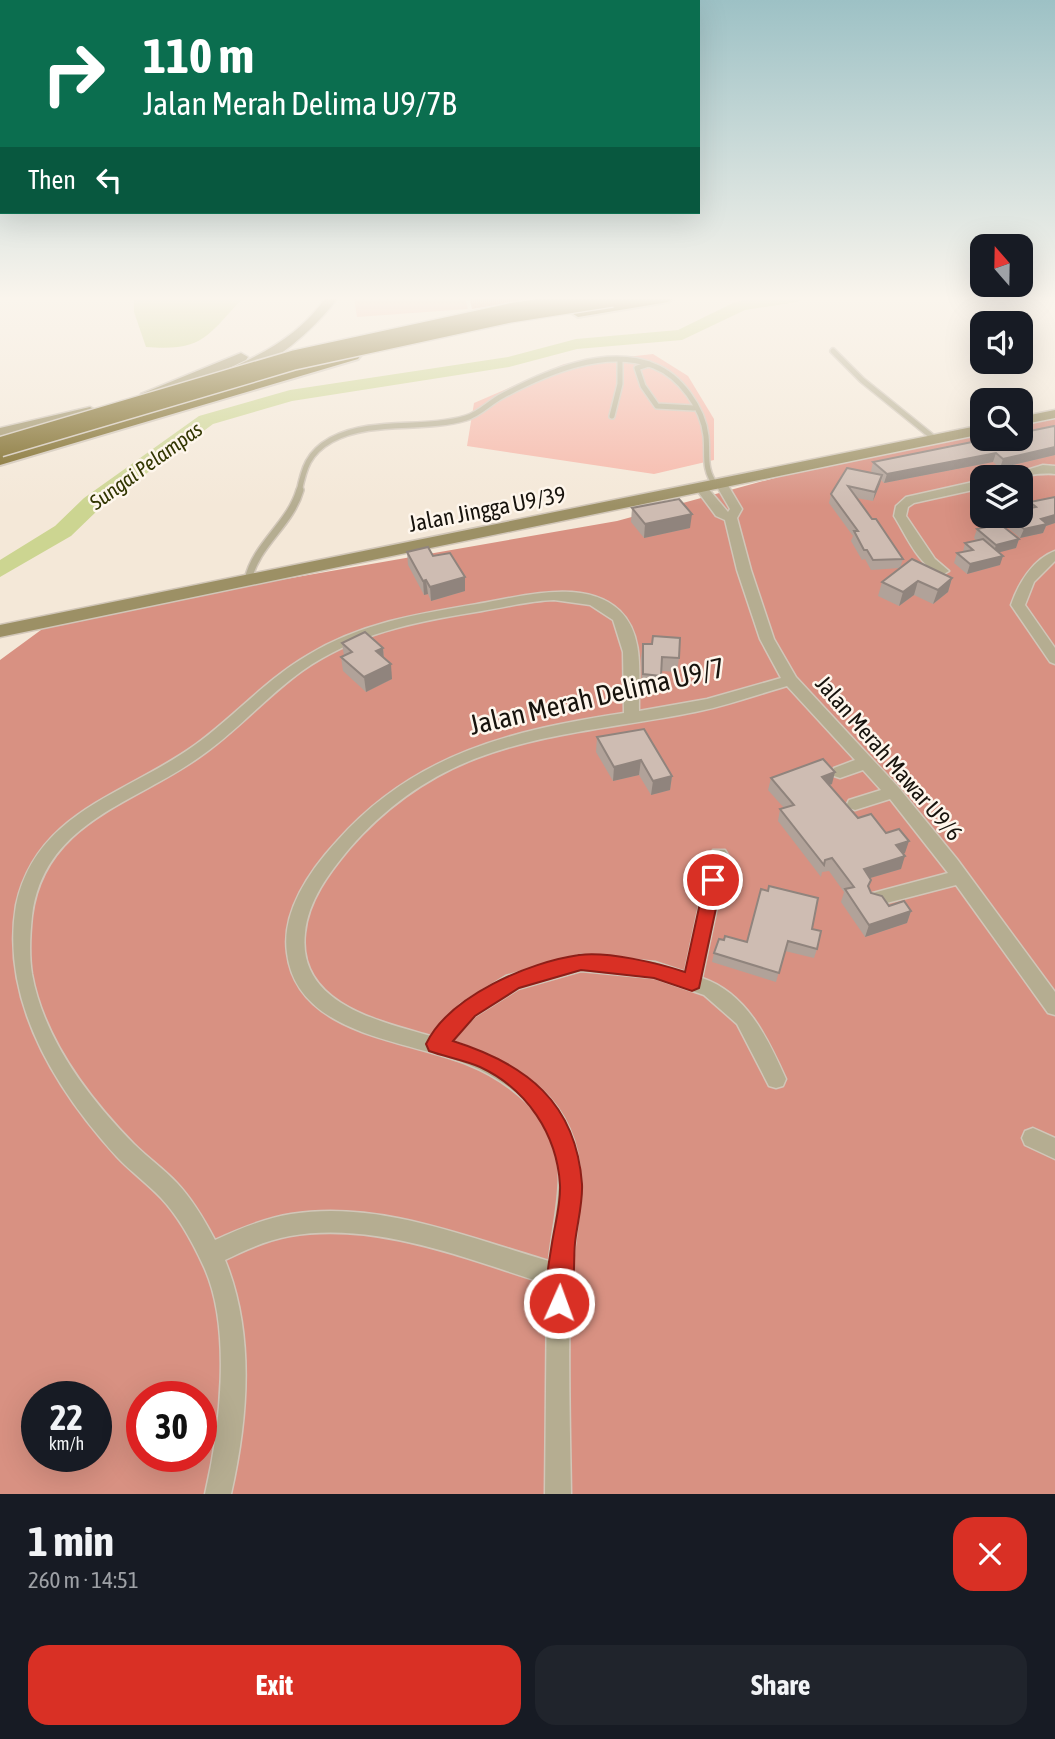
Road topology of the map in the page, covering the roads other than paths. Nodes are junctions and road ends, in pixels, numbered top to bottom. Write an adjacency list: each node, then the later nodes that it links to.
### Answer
1 (221, 367): 14 (street)
2 (244, 367): 17 (street)
3 (271, 367): 17 (highway, bridge)
4 (314, 367): 18 (highway)
5 (578, 367): 26 (lane)
6 (620, 367): 12 (lane)
7 (641, 367): 10 (lane)
8 (653, 367): 10 (lane)
9 (849, 367): 16 (lane)
10 (694, 408): 21 (lane)
11 (1055, 414): 13 (street)
12 (612, 416)
13 (1033, 418)
14 (0, 432)
15 (970, 432): 16 (street, Jalan Jingga U9/39)
16 (935, 439): 21 (street, Jalan Jingga U9/39)
17 (0, 445)
18 (0, 459)
19 (1055, 470): 20 (street)
20 (1033, 472)
21 (713, 486): 23 (street); 23 (street, Jalan Merah Mawar U9/6); 26 (street, Jalan Jingga U9/39)
22 (970, 487): 25 (street)
23 (731, 518): 29 (street, Jalan Merah Mawar U9/6)
24 (1055, 555): 28 (street)
25 (942, 571)
26 (248, 580): 27 (street, Jalan Jingga U9/39)
27 (0, 631)
28 (1055, 659)
29 (790, 680): 30 (street, Jalan Merah Delima U9/7); 31 (street, Jalan Merah Mawar U9/6)
30 (632, 718): 40 (street, Jalan Merah Delima U9/7); 44 (street)
31 (867, 762): 32 (street); 33 (street, Jalan Merah Mawar U9/6)
32 (840, 772)
33 (893, 792): 34 (street); 36 (street, Jalan Merah Mawar U9/6)
34 (855, 804)
35 (719, 855): 38 (street)
36 (961, 877): 37 (street); 39 (street, Jalan Merah Mawar U9/6)
37 (875, 899)
38 (692, 982): 40 (street); 41 (street)
39 (1055, 1007)
40 (436, 1044): 45 (street, Jalan Merah Delima U9/7)
41 (776, 1079)
42 (1032, 1138): 43 (street)
43 (1055, 1149)
44 (210, 1255): 45 (street); 46 (street)
45 (559, 1276): 47 (street, Jalan Merah Delima U9/7)
46 (218, 1494)
47 (558, 1494)

